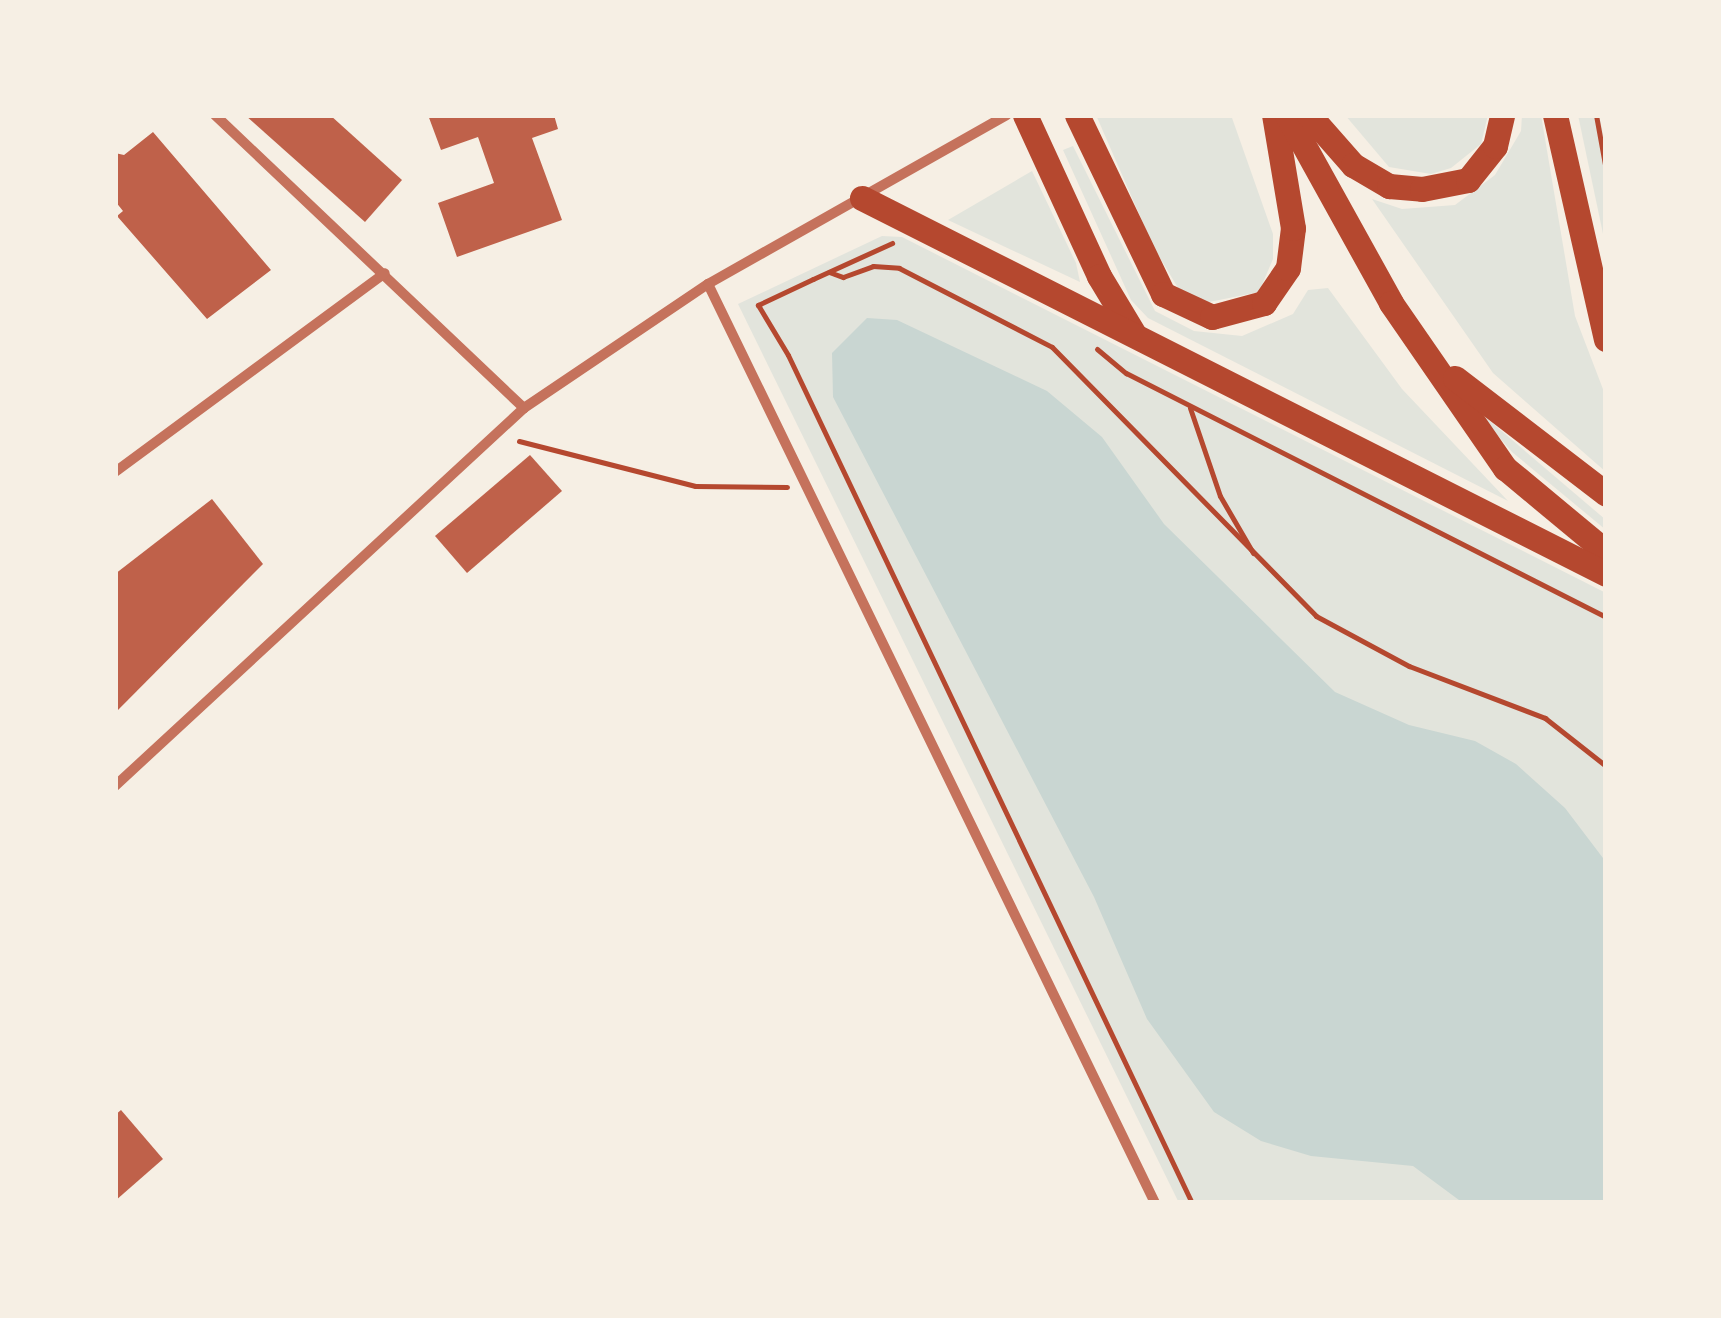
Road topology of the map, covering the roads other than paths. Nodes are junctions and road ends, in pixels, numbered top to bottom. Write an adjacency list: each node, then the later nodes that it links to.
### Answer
1 (215, 115): 11 (street)
2 (1006, 115): 10 (street)
3 (1025, 115): 13 (main road)
4 (1077, 115): 5 (main road)
5 (1274, 115)
6 (1287, 115): 15 (main road)
7 (1308, 115): 8 (main road)
8 (1502, 115)
9 (1555, 115): 14 (main road)
10 (862, 198): 12 (street); 13 (main road)
11 (385, 273): 16 (street); 17 (street)
12 (708, 284): 16 (street); 22 (street)
13 (1135, 336): 20 (main road)
14 (1606, 339)
15 (1437, 364): 18 (main road); 19 (main road)
16 (524, 408): 21 (street)
17 (115, 472)
18 (1606, 494)
19 (1606, 552)
20 (1606, 574)
21 (115, 786)
22 (1155, 1203)

